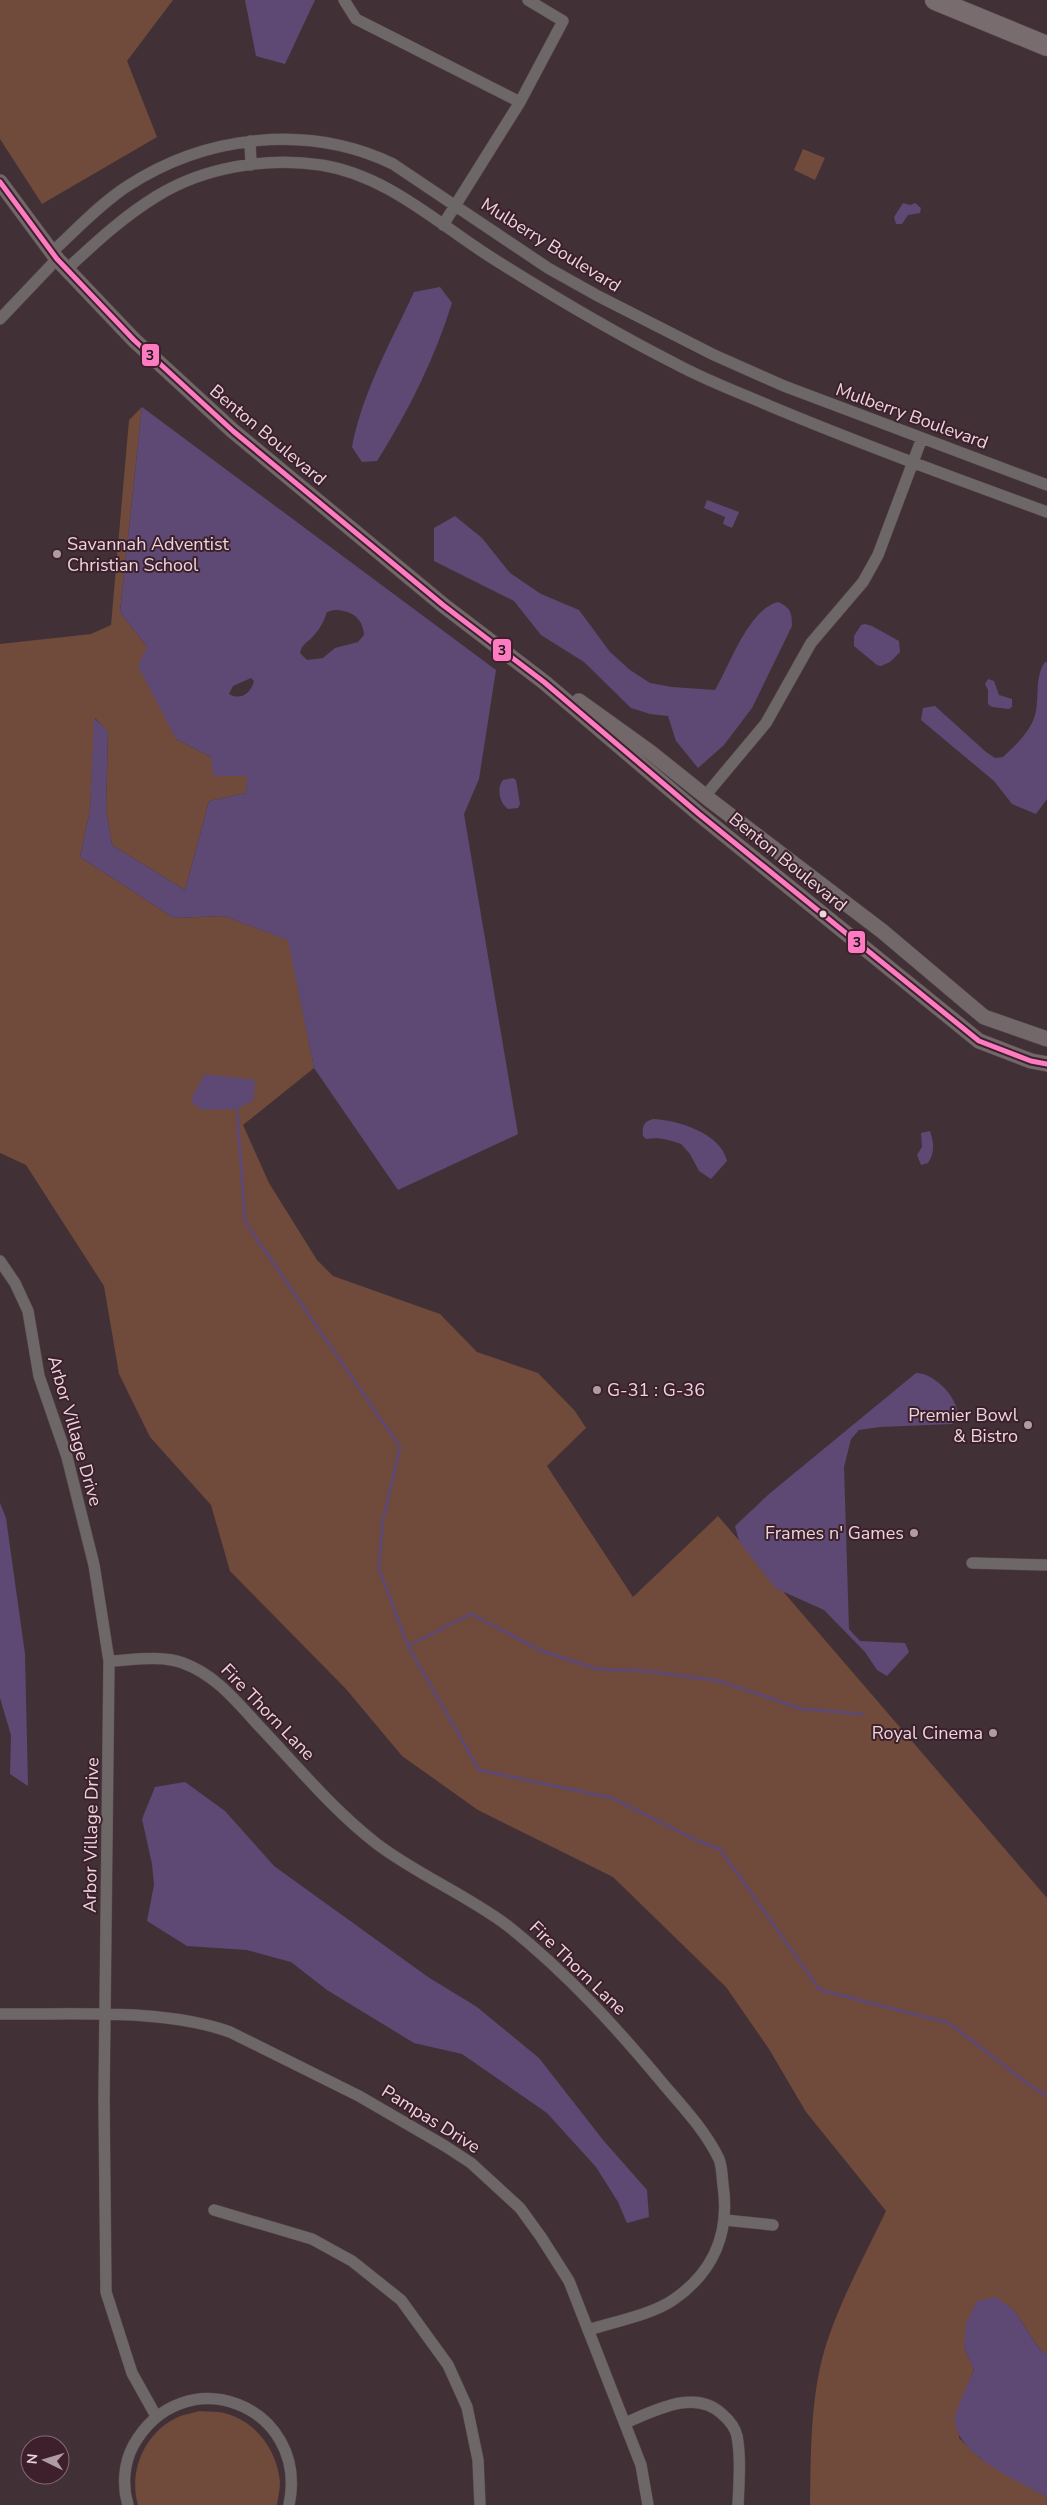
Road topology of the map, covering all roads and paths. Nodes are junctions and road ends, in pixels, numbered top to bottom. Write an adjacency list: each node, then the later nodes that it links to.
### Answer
1 (344, 0): 5 (street)
2 (528, 0): 5 (street)
3 (935, 0): 4 (highway)
4 (1047, 46)
5 (520, 102): 9 (street)
6 (250, 141): 7 (street); 9 (street, Mulberry Boulevard); 11 (street, Mulberry Boulevard)
7 (251, 165): 10 (street); 11 (street)
8 (0, 182): 11 (street, Benton Boulevard)
9 (455, 205): 10 (street); 13 (street, Mulberry Boulevard)
10 (443, 225): 14 (street)
11 (59, 260): 12 (street); 17 (street, Benton Boulevard)
12 (0, 319)
13 (922, 438): 14 (street); 15 (street, Mulberry Boulevard)
14 (913, 462): 16 (street); 18 (street)
15 (1047, 485)
16 (1047, 512)
17 (544, 682): 18 (street, Benton Boulevard); 20 (street, Benton Boulevard)
18 (705, 796): 19 (street, Benton Boulevard)
19 (1047, 1039)
20 (1047, 1064)
21 (0, 1261): 24 (street, Arbor Village Drive)
22 (972, 1563): 23 (street)
23 (1047, 1565)
24 (109, 1660): 26 (street, Arbor Village Drive); 28 (street, Fire Thorn Lane)
25 (0, 2014): 26 (street, Pampas Drive)
26 (106, 2015): 30 (street, Pampas Drive); 31 (street, Arbor Village Drive)
27 (214, 2210): 35 (street)
28 (725, 2220): 29 (street); 30 (street, Fire Thorn Lane)
29 (773, 2225)
30 (588, 2330): 32 (street, Pampas Drive)
31 (156, 2416): 33 (street); 34 (street)
32 (625, 2423): 36 (street, Pampas Drive); 37 (street)
33 (128, 2505)
34 (289, 2505)
35 (480, 2505)
36 (648, 2505)
37 (738, 2505)

